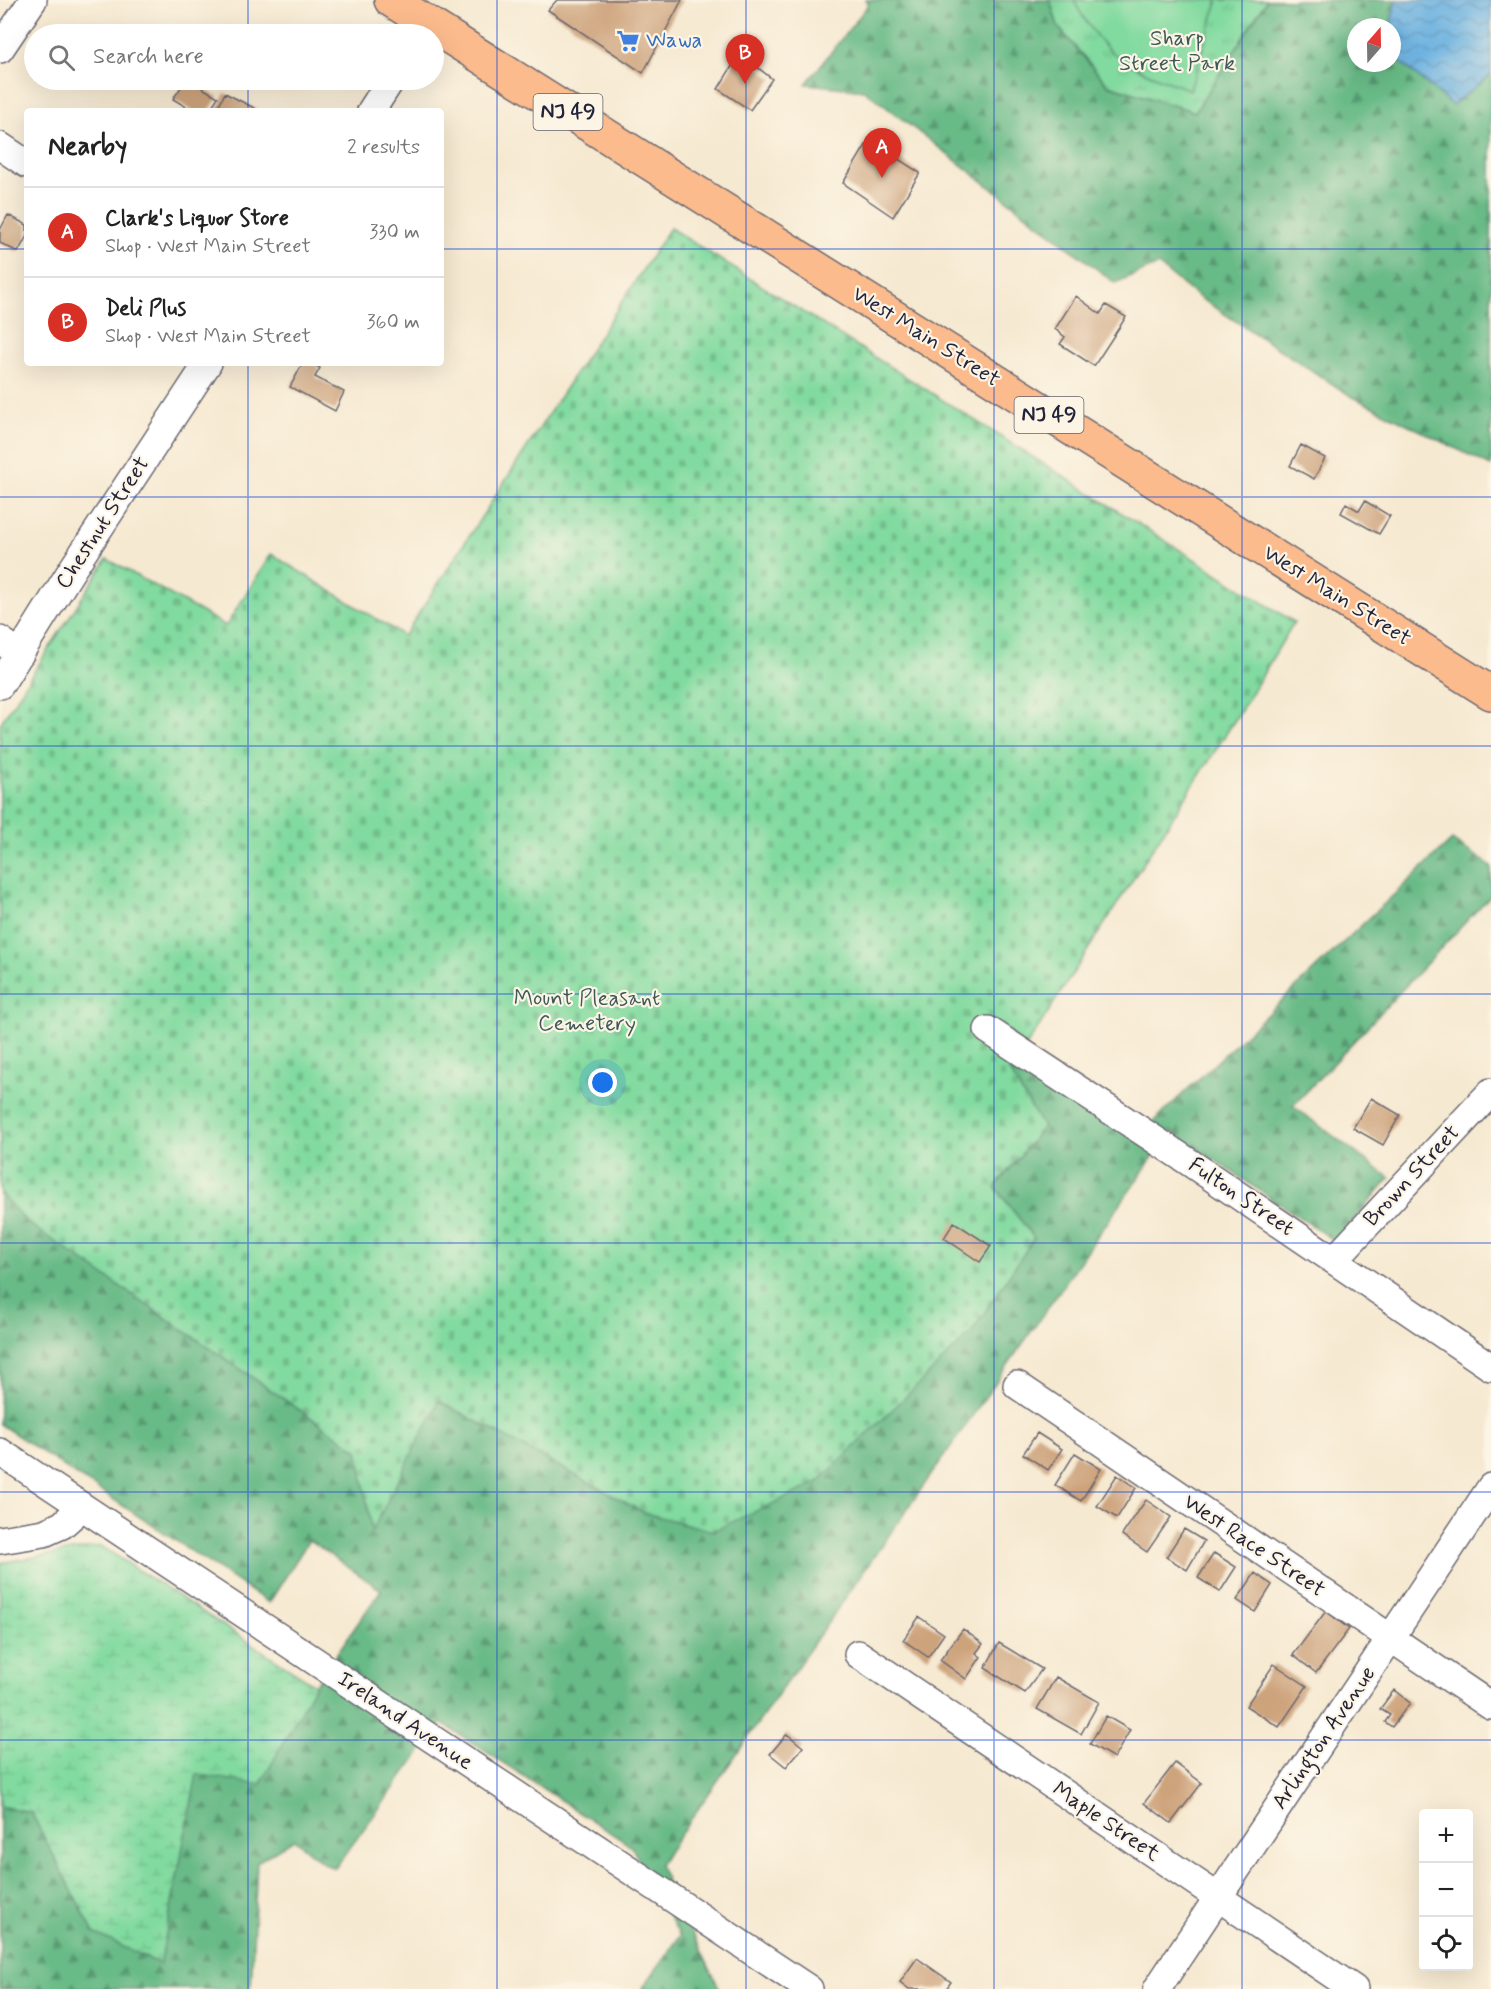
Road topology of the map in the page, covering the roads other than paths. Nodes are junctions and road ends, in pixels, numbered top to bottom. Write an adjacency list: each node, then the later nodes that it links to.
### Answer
1 (33, 0): 5 (street)
2 (391, 0): 3 (highway, West Main Street / NJ 49)
3 (418, 24)
4 (444, 41): 13 (highway, West Main Street / NJ 49)
5 (0, 50)
6 (385, 90): 7 (street)
7 (373, 108)
8 (0, 146): 9 (street)
9 (24, 162)
10 (206, 366): 11 (street, Chestnut Street)
11 (10, 647): 12 (street, Chestnut Street)
12 (0, 685)
13 (1491, 693)
14 (988, 1030): 16 (street, Fulton Street)
15 (1491, 1092): 16 (street, Brown Street)
16 (1334, 1260): 17 (street, Fulton Street)
17 (1491, 1367)
18 (1017, 1385): 23 (street, West Race Street)
19 (0, 1452): 21 (street, Ireland Avenue)
20 (1491, 1487): 23 (street, Arlington Avenue)
21 (82, 1507): 22 (street); 27 (street, Ireland Avenue)
22 (0, 1540)
23 (1390, 1639): 25 (street, West Race Street); 26 (street, Arlington Avenue)
24 (858, 1654): 26 (street, Maple Street)
25 (1491, 1706)
26 (1218, 1898): 28 (street, Arlington Avenue); 29 (street, Maple Street)
27 (809, 1989)
28 (1157, 1989)
29 (1354, 1989)

